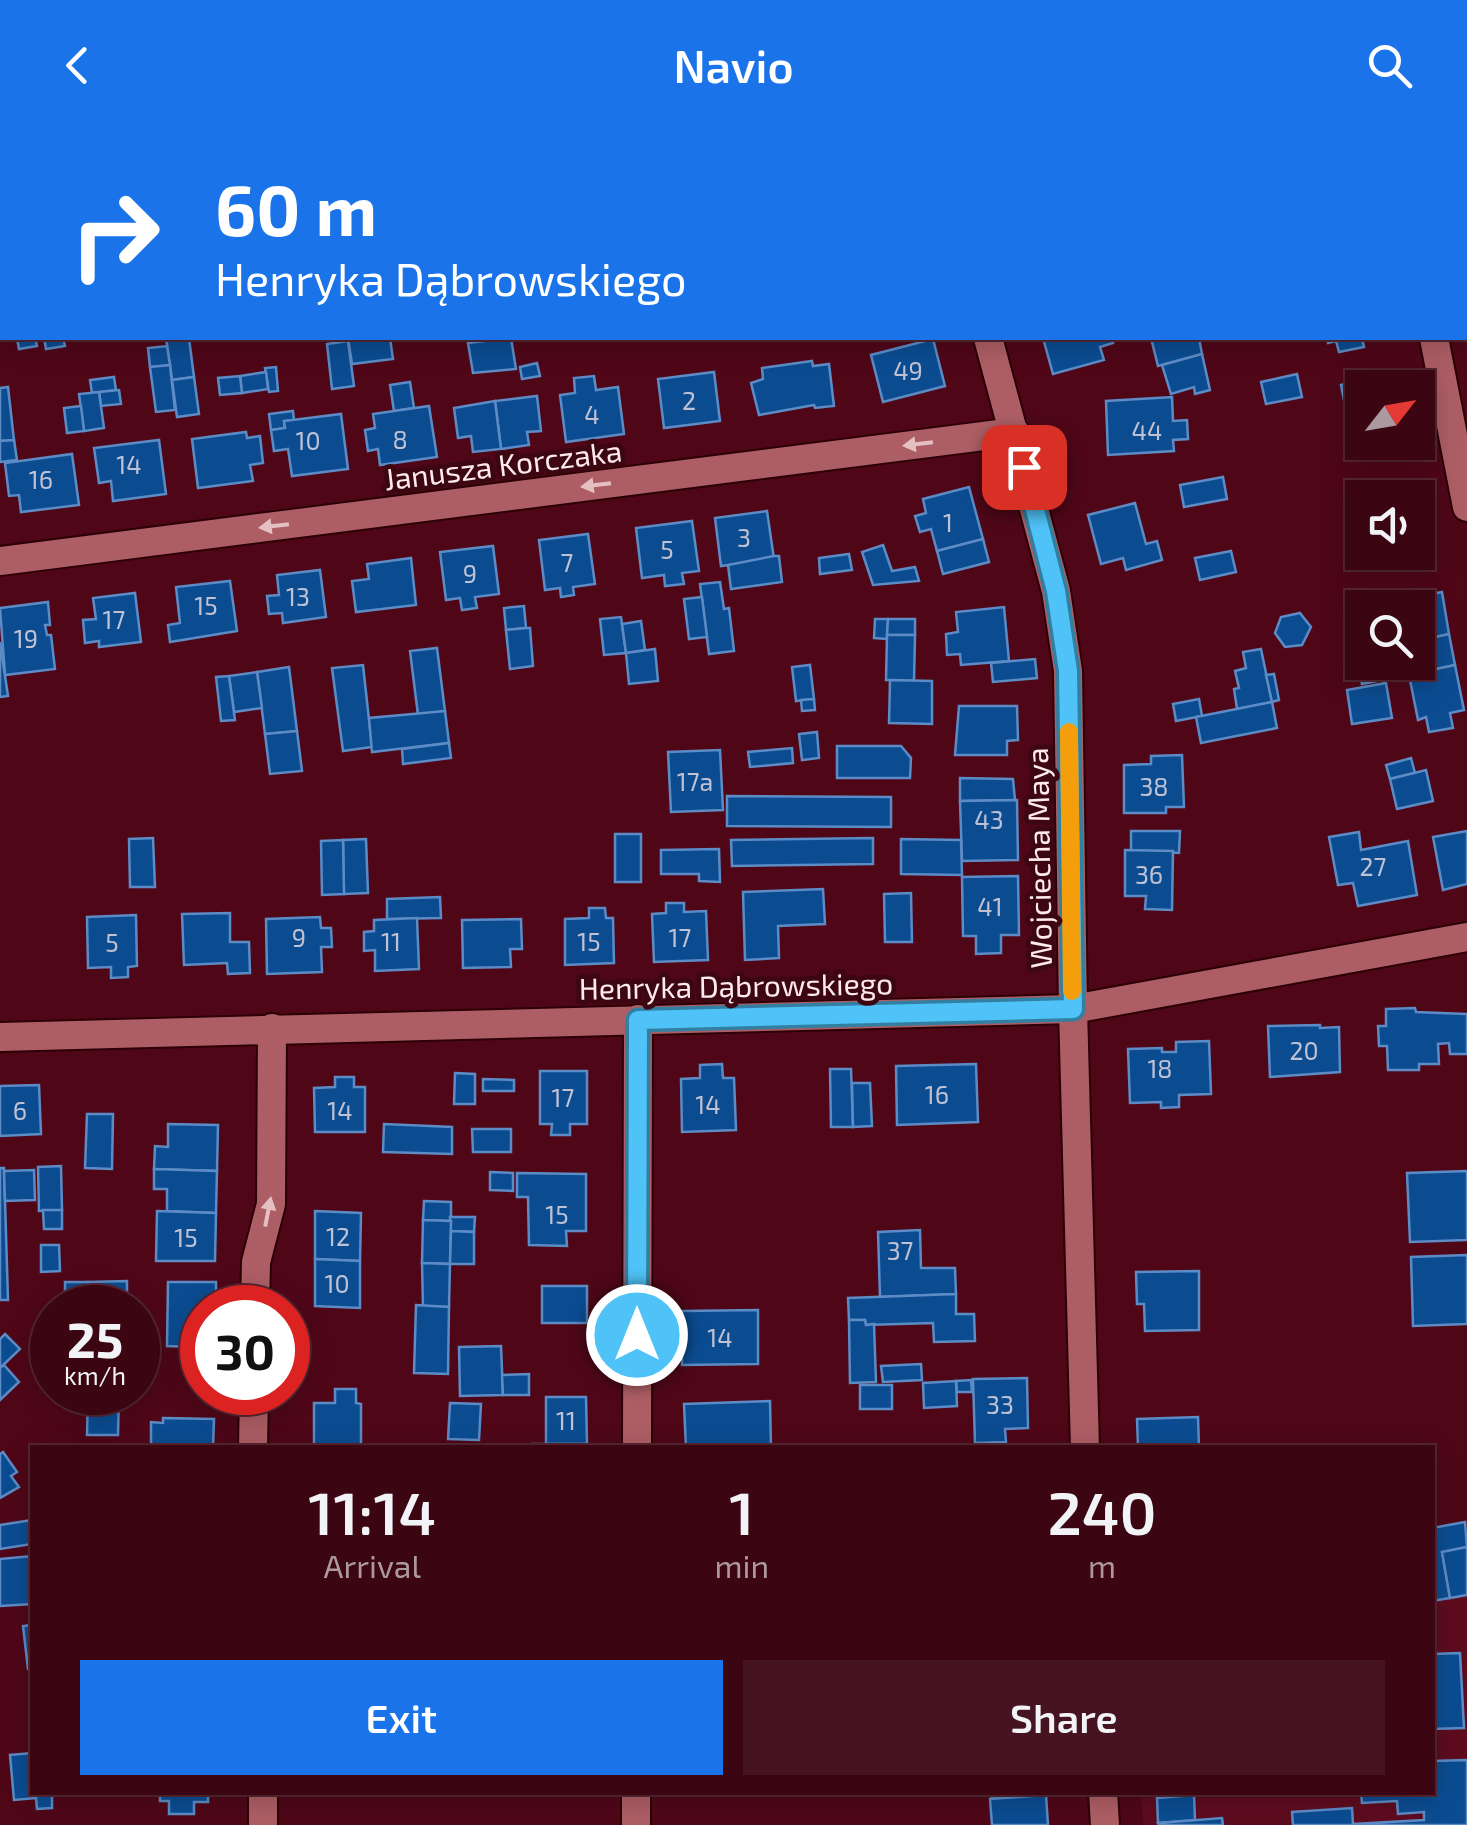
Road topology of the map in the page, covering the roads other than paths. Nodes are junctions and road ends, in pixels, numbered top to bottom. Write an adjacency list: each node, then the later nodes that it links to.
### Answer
1 (989, 340): 3 (street, Wojciecha Maya)
2 (1434, 340): 4 (street)
3 (1015, 432): 5 (street, Janusza Korczaka, one-way to 5); 7 (street, Wojciecha Maya)
4 (1467, 506)
5 (0, 562)
6 (1467, 938): 7 (street, Henryka Dąbrowskiego)
7 (1073, 1009): 8 (street, Henryka Dąbrowskiego); 15 (street, Wojciecha Maya)
8 (638, 1020): 9 (street, Henryka Dąbrowskiego); 14 (street)
9 (272, 1028): 10 (street, Henryka Dąbrowskiego); 11 (street, one-way to 9)
10 (0, 1037)
11 (256, 1285)
12 (254, 1415): 13 (street)
13 (253, 1445)
14 (637, 1445)
15 (1085, 1445)
16 (263, 1795): 19 (street)
17 (636, 1795): 20 (street)
18 (1103, 1795): 21 (street)
19 (262, 1825)
20 (636, 1825)
21 (1105, 1825)

